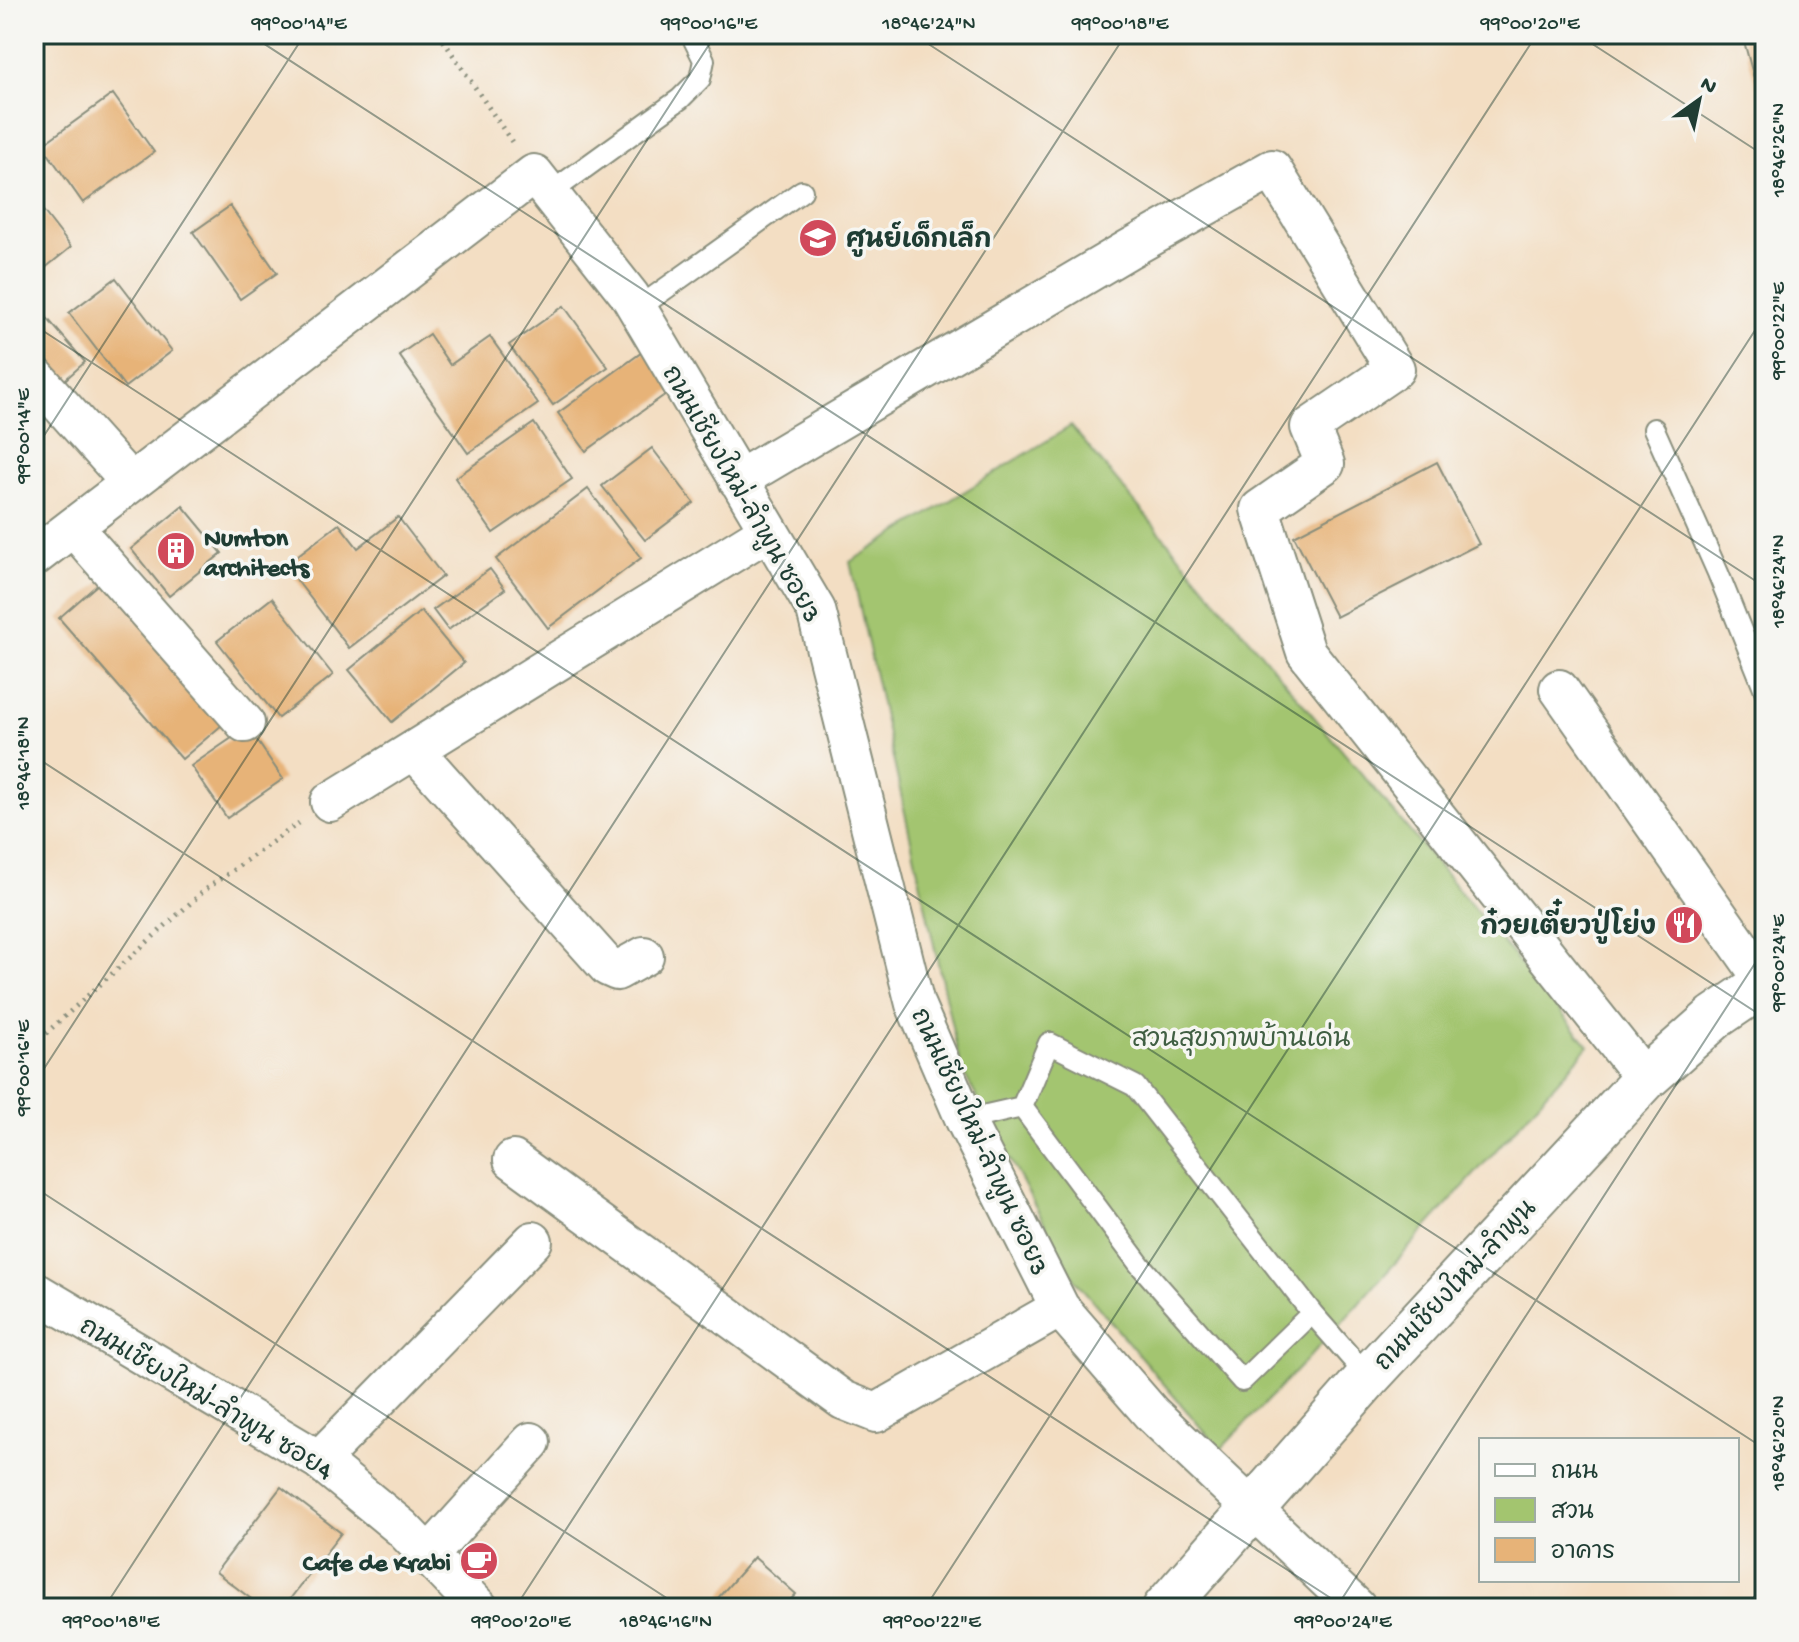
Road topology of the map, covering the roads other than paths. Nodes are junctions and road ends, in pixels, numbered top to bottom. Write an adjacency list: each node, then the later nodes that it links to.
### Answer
1 (693, 38): 2 (lane)
2 (542, 183): 4 (street, ถนนเชียงใหม่-ลำพูน ซอย3); 8 (street)
3 (802, 191): 4 (lane)
4 (637, 309): 7 (street, ถนนเชียงใหม่-ลำพูน ซอย3)
5 (34, 375): 8 (street)
6 (1654, 429): 13 (lane)
7 (738, 480): 10 (street, ถนนเชียงใหม่-ลำพูน ซอย3); 19 (street)
8 (130, 482): 9 (street)
9 (73, 527): 11 (street); 14 (street)
10 (768, 531): 15 (street); 21 (street, ถนนเชียงใหม่-ลำพูน ซอย3)
11 (34, 557)
12 (1559, 689): 18 (street)
13 (1765, 690)
14 (245, 723)
15 (414, 750): 16 (street); 17 (street)
16 (330, 802)
17 (644, 956)
18 (1765, 982): 19 (main road, ถนนเชียงใหม่-ลำพูน)
19 (1645, 1079): 27 (main road, ถนนเชียงใหม่-ลำพูน)
20 (1022, 1107): 21 (lane); 26 (lane); 26 (lane)
21 (965, 1120): 25 (street, ถนนเชียงใหม่-ลำพูน ซอย3)
22 (513, 1160): 25 (street)
23 (533, 1241): 29 (street)
24 (34, 1291): 29 (street, ถนนเชียงใหม่-ลำพูน ซอย4)
25 (1060, 1308): 30 (street, ถนนเชียงใหม่-ลำพูน ซอย3)
26 (1312, 1313): 27 (lane)
27 (1368, 1377): 30 (main road, ถนนเชียงใหม่-ลำพูน)
28 (531, 1442): 31 (street)
29 (319, 1460): 31 (street, ถนนเชียงใหม่-ลำพูน ซอย4)
30 (1250, 1509): 33 (main road, ถนนเชียงใหม่-ลำพูน); 34 (street, ถนนเชียงใหม่-ลำพูน ซอย3)
31 (429, 1555): 32 (street, ถนนเชียงใหม่-ลำพูน ซอย4)
32 (479, 1608)
33 (1165, 1608)
34 (1357, 1608)

